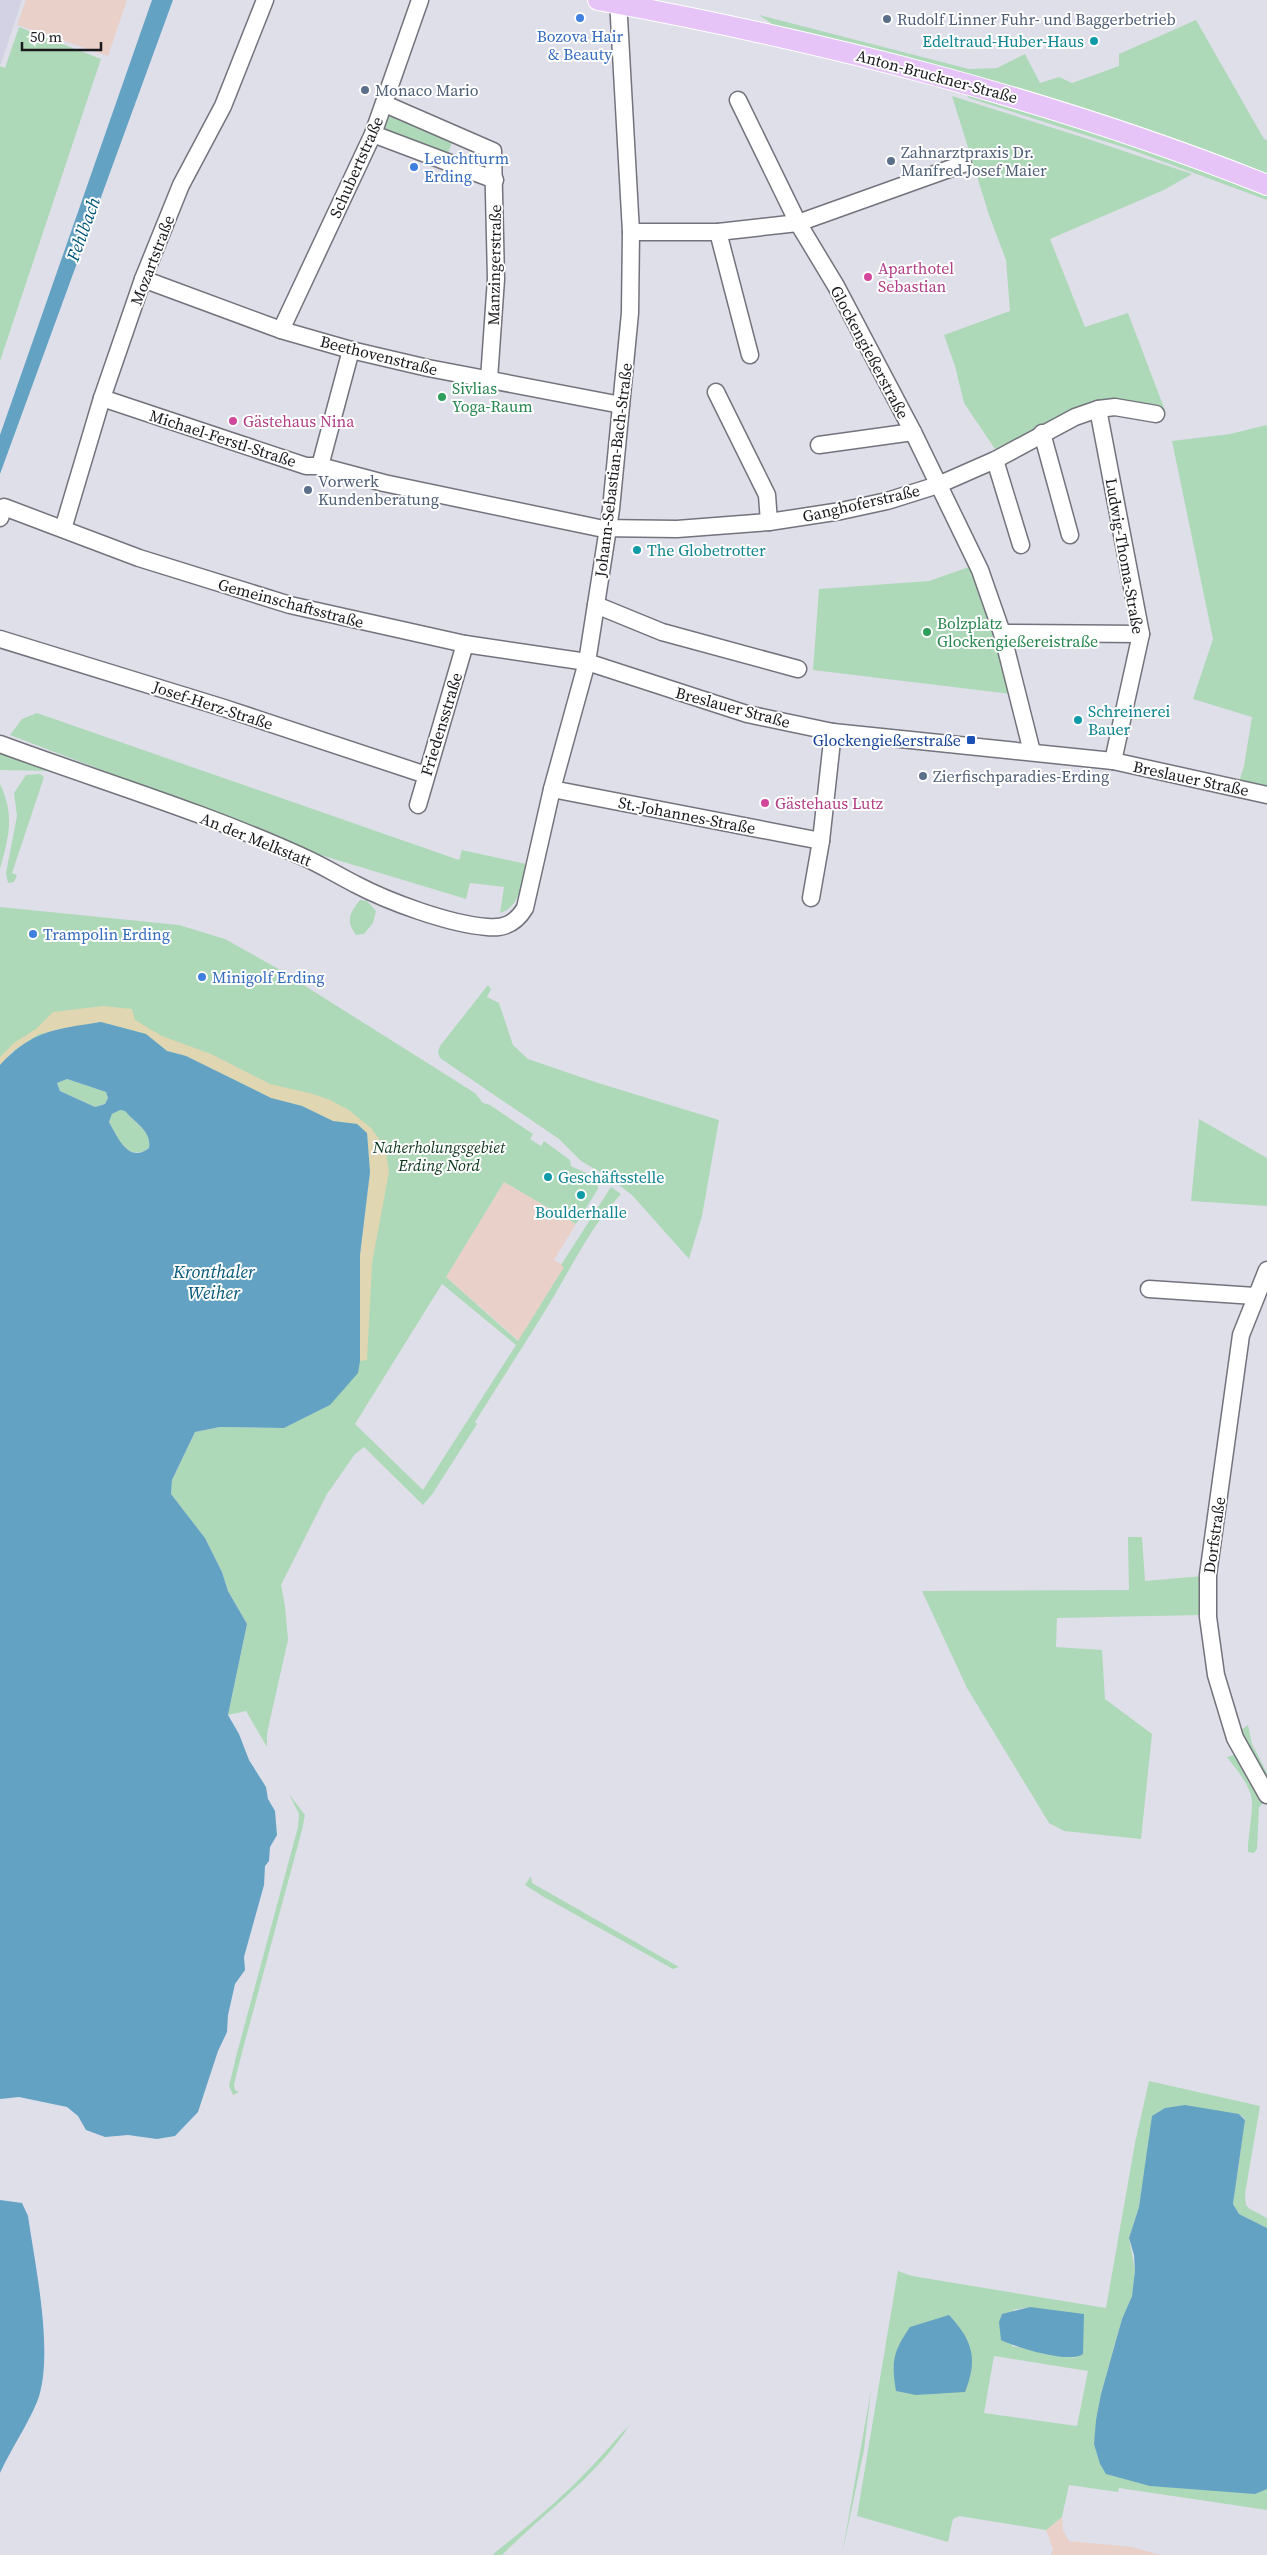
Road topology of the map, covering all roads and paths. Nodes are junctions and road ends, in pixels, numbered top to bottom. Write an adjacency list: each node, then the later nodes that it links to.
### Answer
1 (265, 0): 13 (street, Mozartstraße)
2 (420, 0): 5 (street, Schubertstraße)
3 (611, 1): 9 (main road, Anton-Bruckner-Straße); 11 (street, Johann-Sebastian-Bach-Straße)
4 (738, 100): 10 (street, Glockengießerstraße)
5 (384, 104): 6 (street, Schubertstraße); 8 (street, Manzingerstraße)
6 (373, 134): 8 (street); 14 (street, Schubertstraße)
7 (963, 164): 10 (street)
8 (494, 180): 17 (street, Manzingerstraße)
9 (1267, 185)
10 (798, 223): 12 (street); 23 (street, Glockengießerstraße)
11 (631, 232): 12 (street); 20 (street, Johann-Sebastian-Bach-Straße)
12 (718, 232): 16 (street)
13 (143, 280): 14 (street, Beethovenstraße); 19 (street, Mozartstraße)
14 (281, 330): 15 (street, Beethovenstraße)
15 (351, 350): 17 (street, Beethovenstraße); 27 (street)
16 (750, 356)
17 (489, 379): 20 (street, Beethovenstraße)
18 (716, 392): 30 (street)
19 (102, 398): 27 (street, Michael-Ferstl-Straße); 31 (street, Mozartstraße)
20 (621, 405): 32 (street, Johann-Sebastian-Bach-Straße)
21 (1098, 409): 22 (street, Ganghoferstraße); 24 (street, Ganghoferstraße); 37 (street, Ludwig-Thoma-Straße)
22 (1156, 414)
23 (913, 432): 25 (street); 28 (street, Glockengießerstraße)
24 (1042, 433): 26 (street, Ganghoferstraße); 33 (street)
25 (819, 445)
26 (995, 460): 28 (street, Ganghoferstraße); 34 (street)
27 (320, 466): 32 (street, Michael-Ferstl-Straße)
28 (938, 485): 30 (street, Ganghoferstraße); 36 (street, Glockengießerstraße)
29 (2, 512): 31 (street, Gemeinschaftsstraße)
30 (770, 522): 32 (street, Ganghoferstraße)
31 (63, 529): 39 (street, Gemeinschaftsstraße)
32 (609, 529): 35 (street, Johann-Sebastian-Bach-Straße)
33 (1070, 535)
34 (1021, 545)
35 (596, 605): 40 (street, Johann-Sebastian-Bach-Straße); 41 (street)
36 (1002, 633): 37 (street); 44 (street, Glockengießerstraße)
37 (1141, 634): 45 (street, Ludwig-Thoma-Straße)
38 (0, 639): 46 (street, Josef-Herz-Straße)
39 (465, 644): 40 (street, Gemeinschaftsstraße); 46 (street, Friedensstraße)
40 (587, 662): 42 (street, Breslauer Straße); 47 (street, Johann-Sebastian-Bach-Straße)
41 (798, 669)
42 (833, 732): 44 (street, Breslauer Straße); 50 (street)
43 (0, 744): 52 (street, An der Melkstatt)
44 (1032, 752): 45 (street, Breslauer Straße)
45 (1113, 761): 48 (street, Breslauer Straße)
46 (426, 775): 49 (street, Friedensstraße)
47 (552, 789): 50 (street, St.-Johannes-Straße); 52 (street, Johann-Sebastian-Bach-Straße)
48 (1267, 795)
49 (418, 804)
50 (821, 841): 51 (street)
51 (811, 898)
52 (512, 923)
53 (1267, 1270): 55 (street, Dorfstraße)
54 (1149, 1289): 55 (street)
55 (1255, 1296): 56 (street, Dorfstraße)
56 (1267, 1795)

